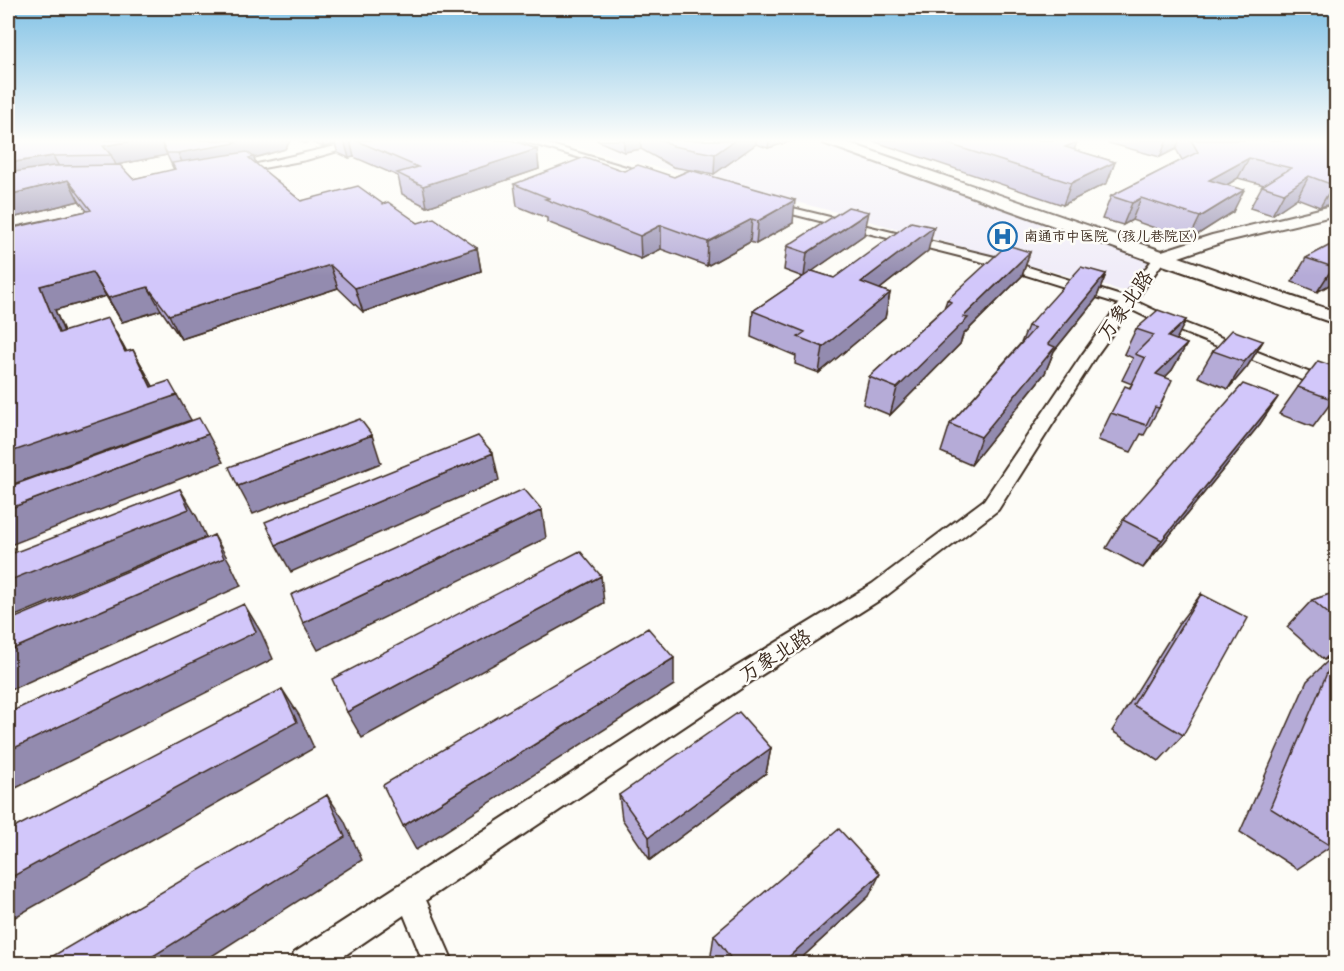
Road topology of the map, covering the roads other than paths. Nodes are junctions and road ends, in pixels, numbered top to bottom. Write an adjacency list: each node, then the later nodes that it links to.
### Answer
1 (958, 185): 4 (main road)
2 (756, 202): 5 (street)
3 (1336, 210): 4 (main road)
4 (1160, 258): 5 (street, 万象北路); 6 (main road); 7 (main road)
5 (1129, 303): 8 (street); 9 (street, 万象北路)
6 (1336, 318)
7 (1336, 324)
8 (1336, 388)
9 (410, 897): 10 (street, 万象北路); 11 (street)
10 (305, 963)
11 (439, 963)

